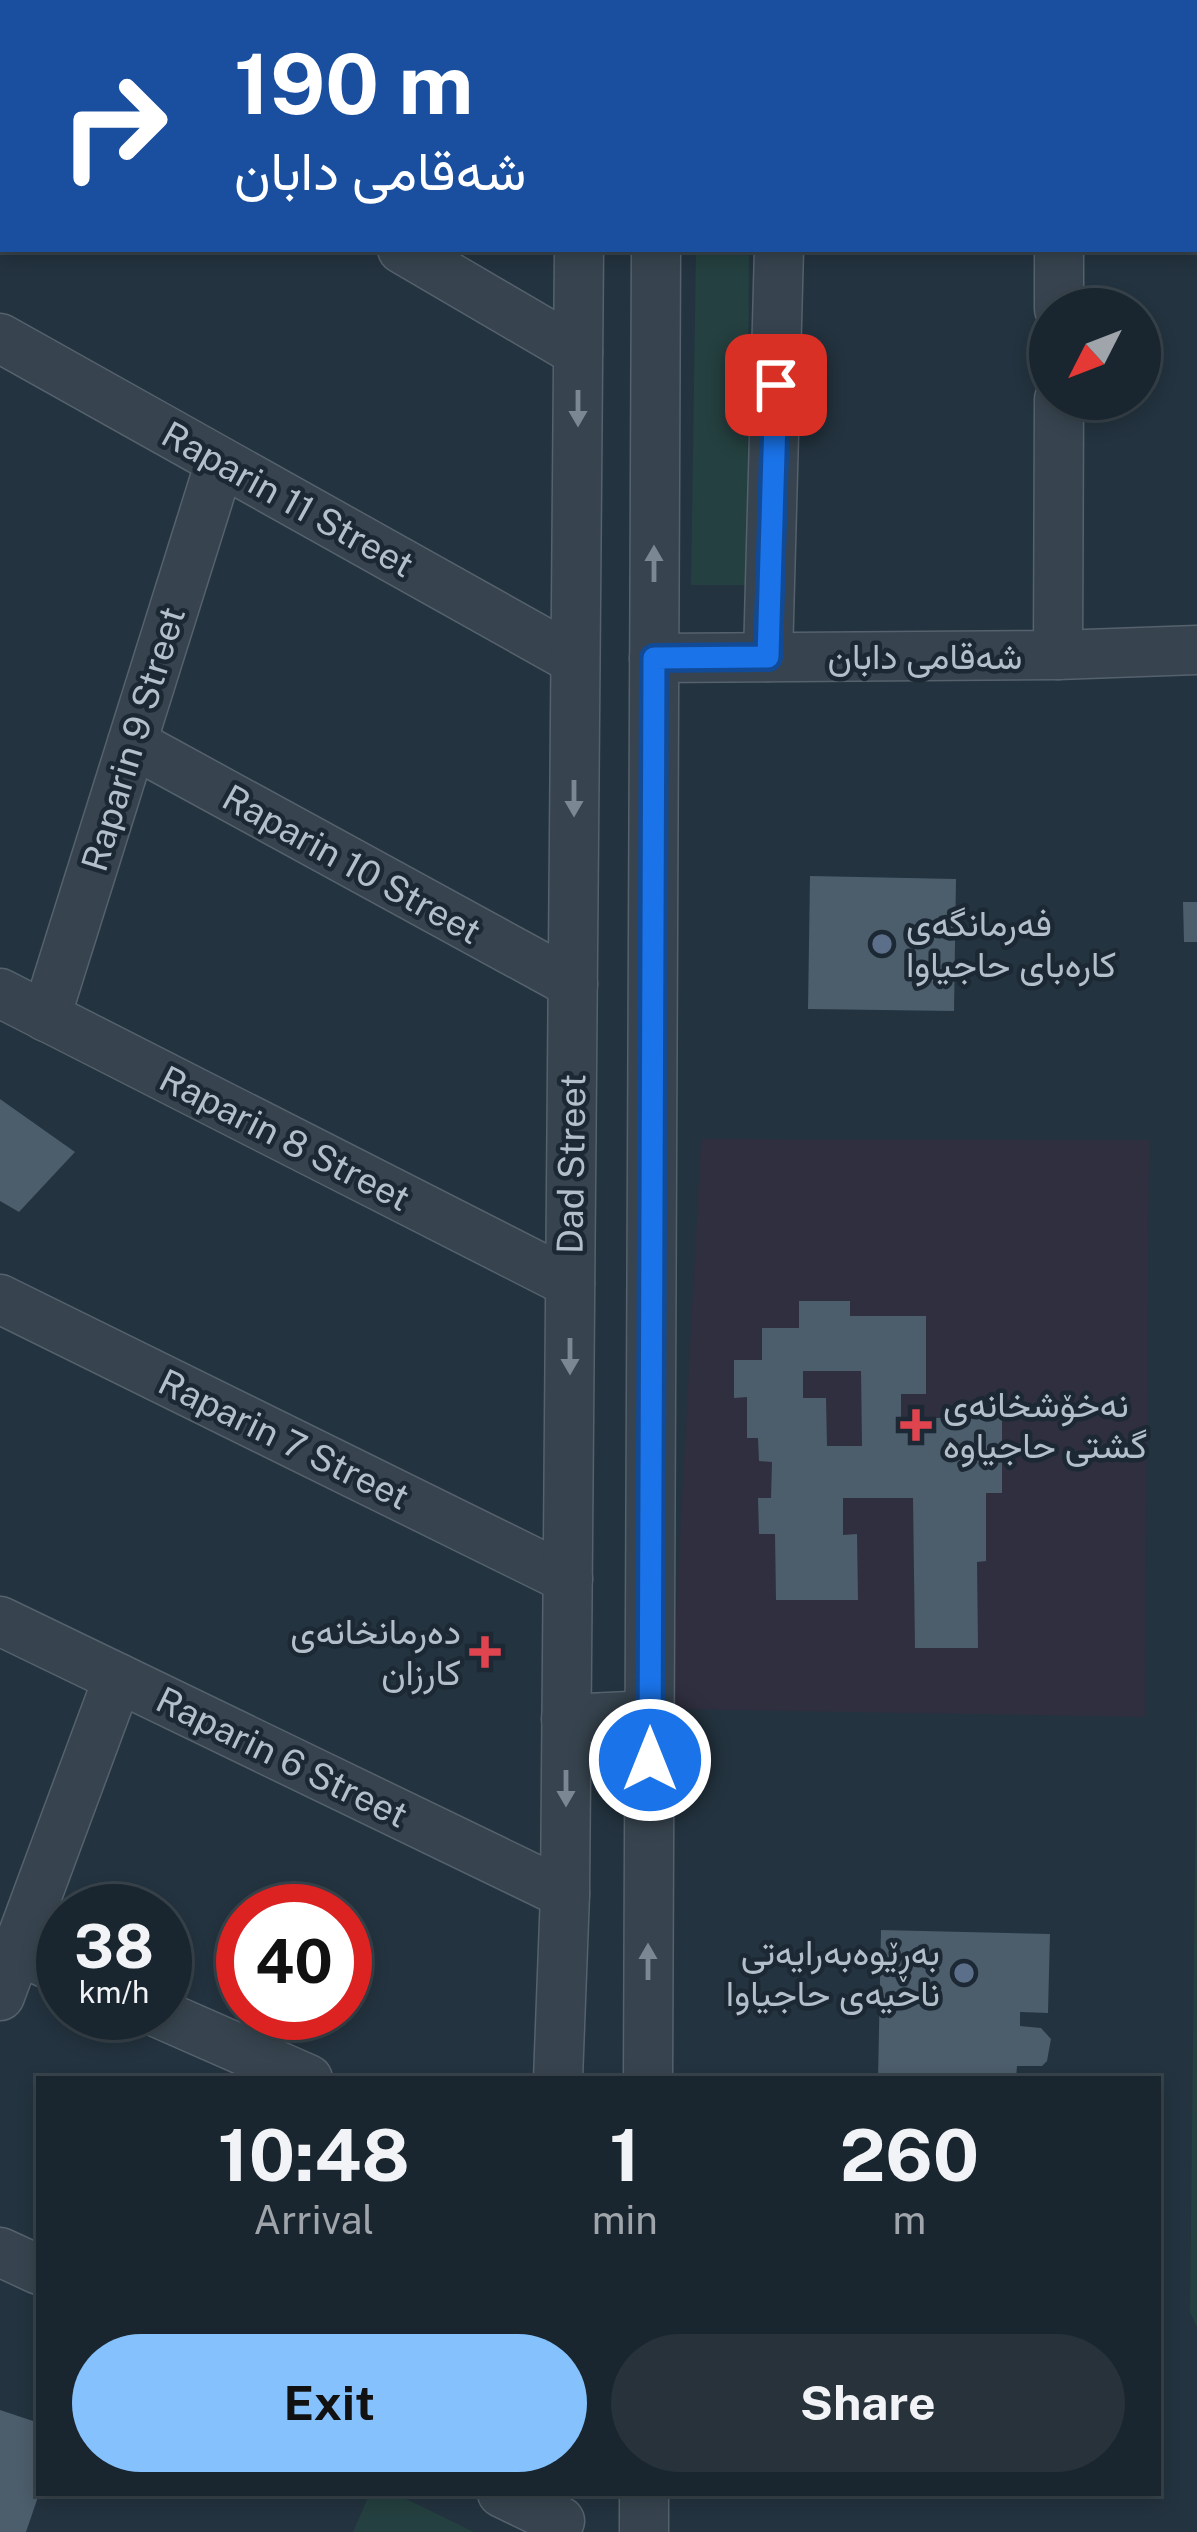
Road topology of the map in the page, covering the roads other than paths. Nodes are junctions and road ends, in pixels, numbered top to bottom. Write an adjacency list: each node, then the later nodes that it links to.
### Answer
1 (407, 252): 8 (street)
2 (579, 252): 8 (street, Dad Street)
3 (656, 252): 14 (street, one-way to 3)
4 (779, 252): 13 (street)
5 (1059, 252): 6 (street)
6 (1059, 288)
7 (0, 338): 10 (street, Raparin 11 Street)
8 (578, 352): 15 (street, Dad Street, one-way to 15)
9 (1059, 420): 12 (street)
10 (220, 462): 15 (street, Raparin 11 Street); 16 (street, Raparin 9 Street)
11 (1197, 650): 12 (street, شەقامی دابان)
12 (1058, 656): 13 (street, شەقامی دابان)
13 (768, 657): 14 (street, شەقامی دابان)
14 (654, 658): 25 (street)
15 (575, 660): 17 (street, Dad Street, one-way to 17)
16 (132, 743): 17 (street, Raparin 10 Street); 19 (street, Raparin 9 Street)
17 (573, 984): 20 (street, Dad Street)
18 (0, 993): 19 (street, Raparin 8 Street)
19 (46, 1017): 20 (street, Raparin 8 Street)
20 (570, 1283): 22 (street, Dad Street, one-way to 22)
21 (0, 1299): 22 (street, Raparin 7 Street)
22 (568, 1579): 26 (street, Dad Street)
23 (0, 1621): 24 (street, Raparin 6 Street)
24 (118, 1678): 27 (street, Raparin 6 Street); 28 (street)
25 (650, 1714): 26 (street); 34 (street, one-way to 25)
26 (566, 1719): 27 (street, Dad Street, one-way to 27)
27 (565, 1894): 33 (street, Dad Street)
28 (17, 1950): 29 (street); 30 (street)
29 (36, 1959)
30 (0, 1996)
31 (192, 2028): 32 (street)
32 (301, 2076)
33 (558, 2076)
34 (648, 2076)
35 (0, 2252): 36 (street)
36 (36, 2269)
37 (510, 2496): 39 (street)
38 (644, 2496): 40 (street)
39 (559, 2515)
40 (644, 2532)

